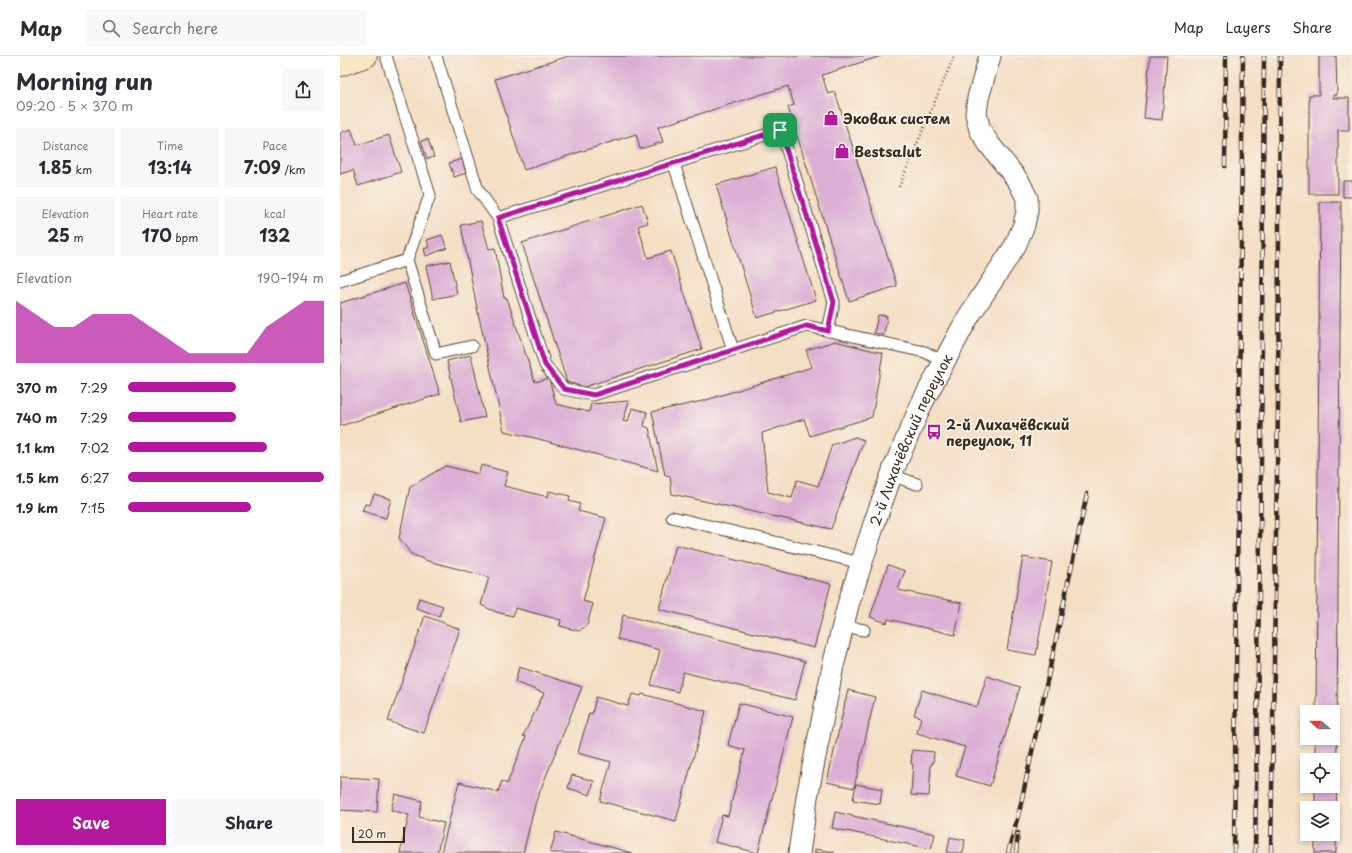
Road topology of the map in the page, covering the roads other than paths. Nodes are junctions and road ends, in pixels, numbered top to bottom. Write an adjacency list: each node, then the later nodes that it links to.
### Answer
1 (366, 56): 5 (street)
2 (386, 56): 8 (lane)
3 (436, 56): 7 (lane)
4 (990, 56): 13 (street, 2-й Лихачёвский переулок)
5 (340, 65)
6 (674, 164): 7 (lane); 10 (lane); 12 (lane)
7 (498, 218): 12 (lane)
8 (407, 260): 9 (lane); 11 (lane)
9 (340, 281)
10 (828, 331): 12 (lane); 13 (lane)
11 (472, 346)
12 (733, 350)
13 (944, 362): 14 (street, 2-й Лихачёвский переулок)
14 (891, 475): 15 (lane); 17 (street, 2-й Лихачёвский переулок)
15 (917, 484)
16 (672, 517): 17 (lane)
17 (861, 563): 18 (street, 2-й Лихачёвский переулок)
18 (843, 626): 19 (lane); 20 (street, 2-й Лихачёвский переулок)
19 (864, 630)
20 (799, 853)

